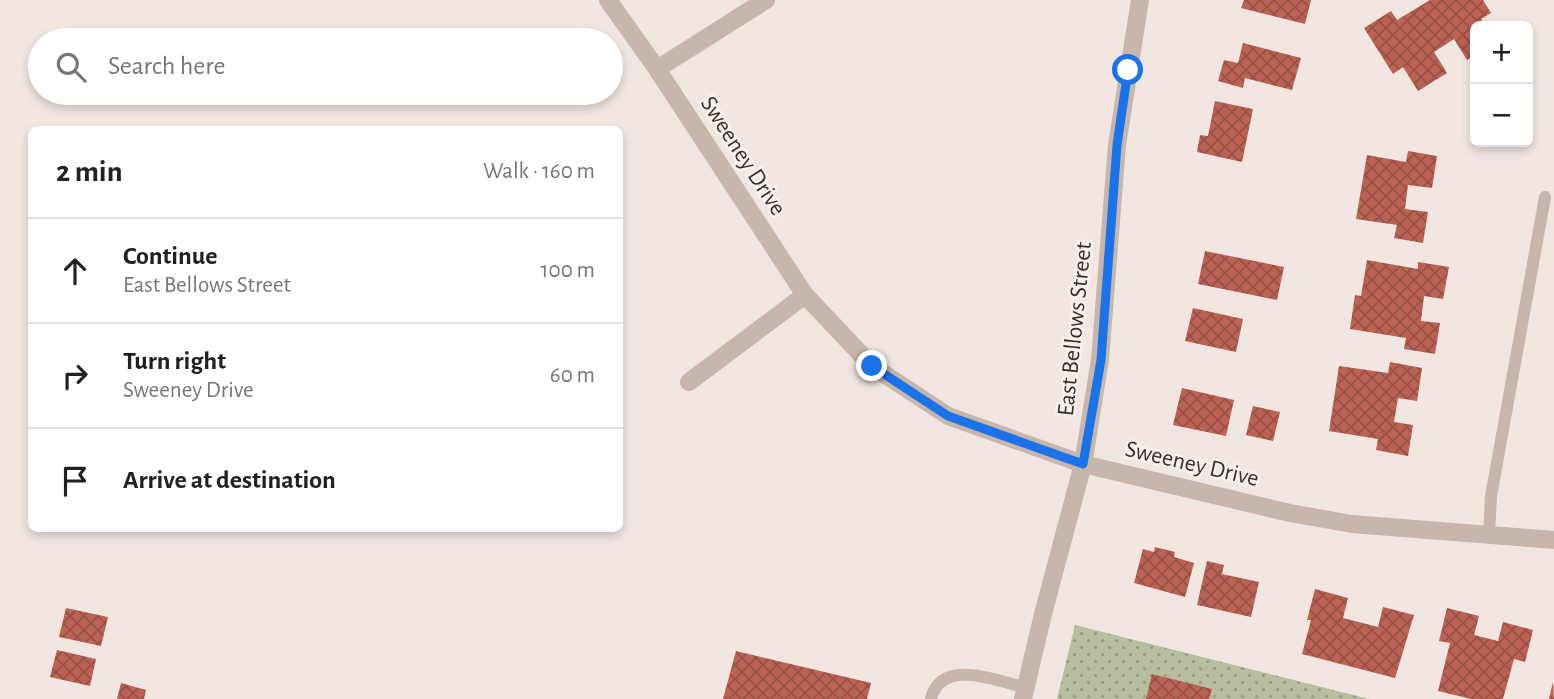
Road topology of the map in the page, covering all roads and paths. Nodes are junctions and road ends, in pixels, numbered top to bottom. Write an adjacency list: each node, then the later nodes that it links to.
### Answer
1 (608, 0): 4 (street, Sweeney Drive)
2 (766, 0): 4 (street)
3 (1140, 0): 8 (street, East Bellows Street)
4 (657, 69): 6 (street, Sweeney Drive)
5 (1545, 197): 9 (lane)
6 (805, 295): 7 (street); 8 (street, Sweeney Drive)
7 (689, 382)
8 (1083, 464): 9 (street, Sweeney Drive); 11 (street, East Bellows Street)
9 (1489, 537): 10 (street, Sweeney Drive)
10 (1554, 540)
11 (1025, 694): 12 (lane)
12 (931, 699)

